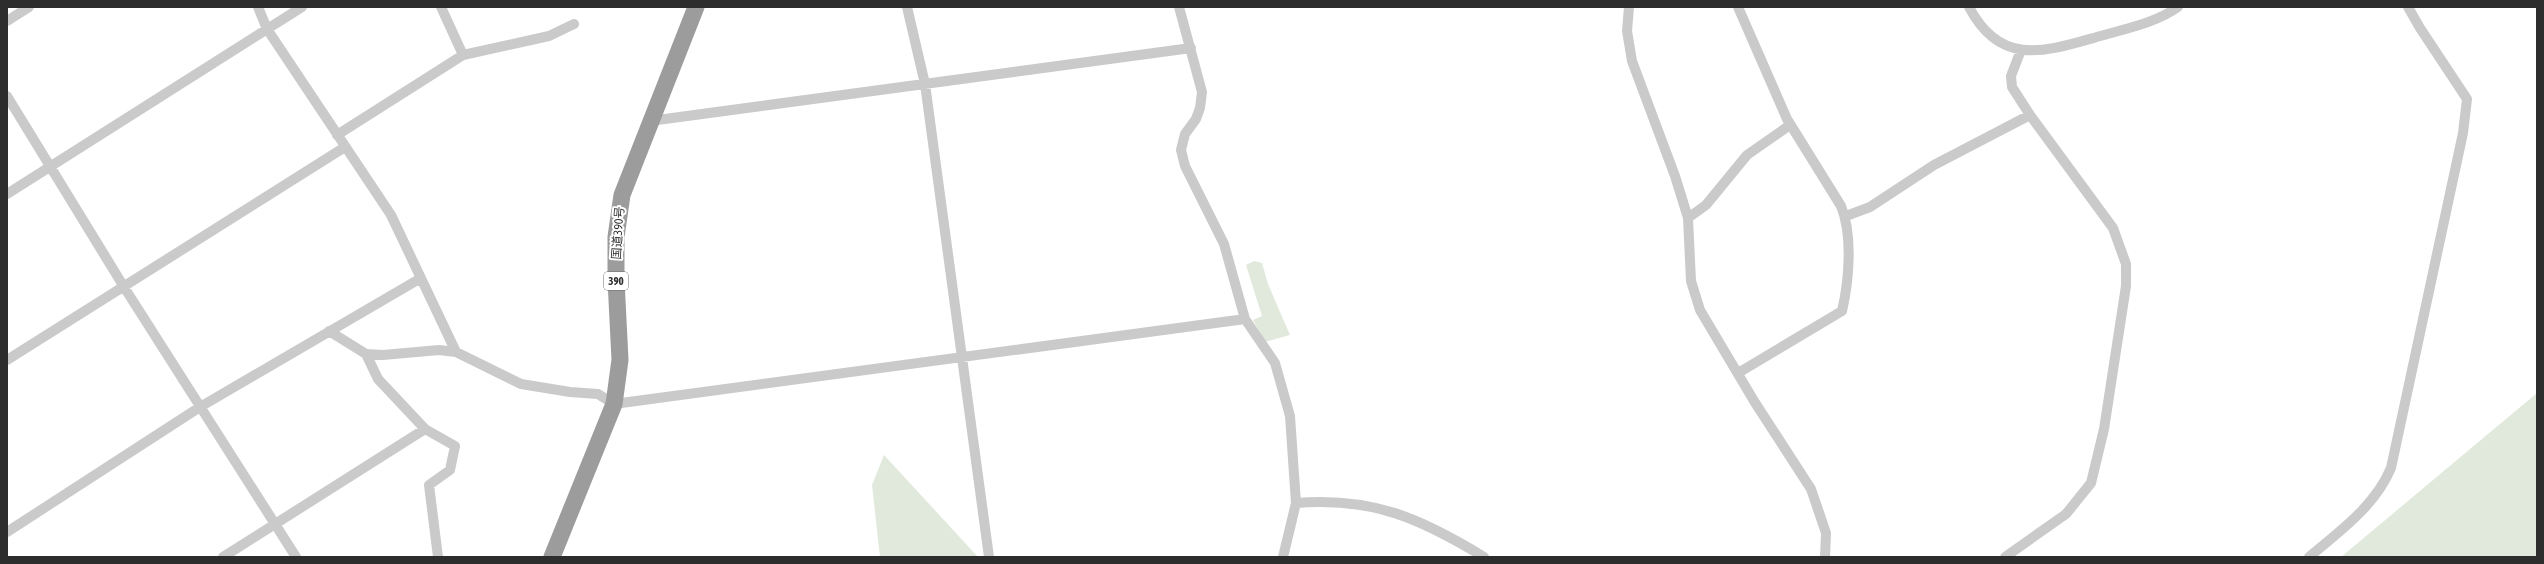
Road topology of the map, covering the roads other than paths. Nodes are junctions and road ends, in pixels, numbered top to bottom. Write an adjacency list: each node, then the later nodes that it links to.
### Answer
1 (30, 7): 13 (street)
2 (258, 7): 15 (street)
3 (302, 7): 15 (street)
4 (441, 7): 18 (street)
5 (696, 7): 22 (highway, 国道390号 / 390)
6 (907, 7): 19 (street)
7 (1179, 7): 16 (street)
8 (1629, 7): 29 (street)
9 (1738, 7): 23 (street)
10 (1969, 7): 17 (street)
11 (2178, 7): 17 (street)
12 (2408, 7): 54 (street)
13 (7, 21)
14 (574, 24): 18 (street)
15 (267, 29): 24 (street); 26 (street)
16 (1190, 48): 19 (street); 32 (street)
17 (2021, 50): 21 (street)
18 (463, 55): 24 (street)
19 (925, 84): 22 (street); 36 (street)
20 (7, 96): 26 (street)
21 (2030, 115): 28 (street); 53 (street)
22 (650, 121): 39 (highway, 国道390号 / 390)
23 (1790, 125): 28 (street); 29 (street)
24 (337, 136): 25 (street)
25 (345, 148): 30 (street); 31 (street)
26 (51, 167): 27 (street); 31 (street)
27 (7, 194)
28 (1846, 216): 38 (street)
29 (1688, 218): 38 (street)
30 (421, 278): 33 (street); 34 (street)
31 (124, 287): 37 (street); 40 (street)
32 (1245, 319): 36 (street); 42 (street)
33 (330, 331): 35 (street); 40 (street)
34 (456, 352): 35 (street); 39 (street)
35 (366, 354): 41 (street)
36 (961, 356): 39 (street); 49 (street)
37 (7, 360)
38 (1738, 373): 52 (street)
39 (614, 404): 48 (highway, 国道390号 / 390)
40 (200, 407): 43 (street); 44 (street)
41 (425, 429): 43 (street); 47 (street)
42 (1296, 503): 50 (street); 51 (street)
43 (276, 525): 45 (street); 46 (street)
44 (7, 532)
45 (223, 557)
46 (296, 557)
47 (438, 557)
48 (552, 557)
49 (988, 557)
50 (1283, 557)
51 (1484, 557)
52 (1825, 557)
53 (2005, 557)
54 (2309, 557)

